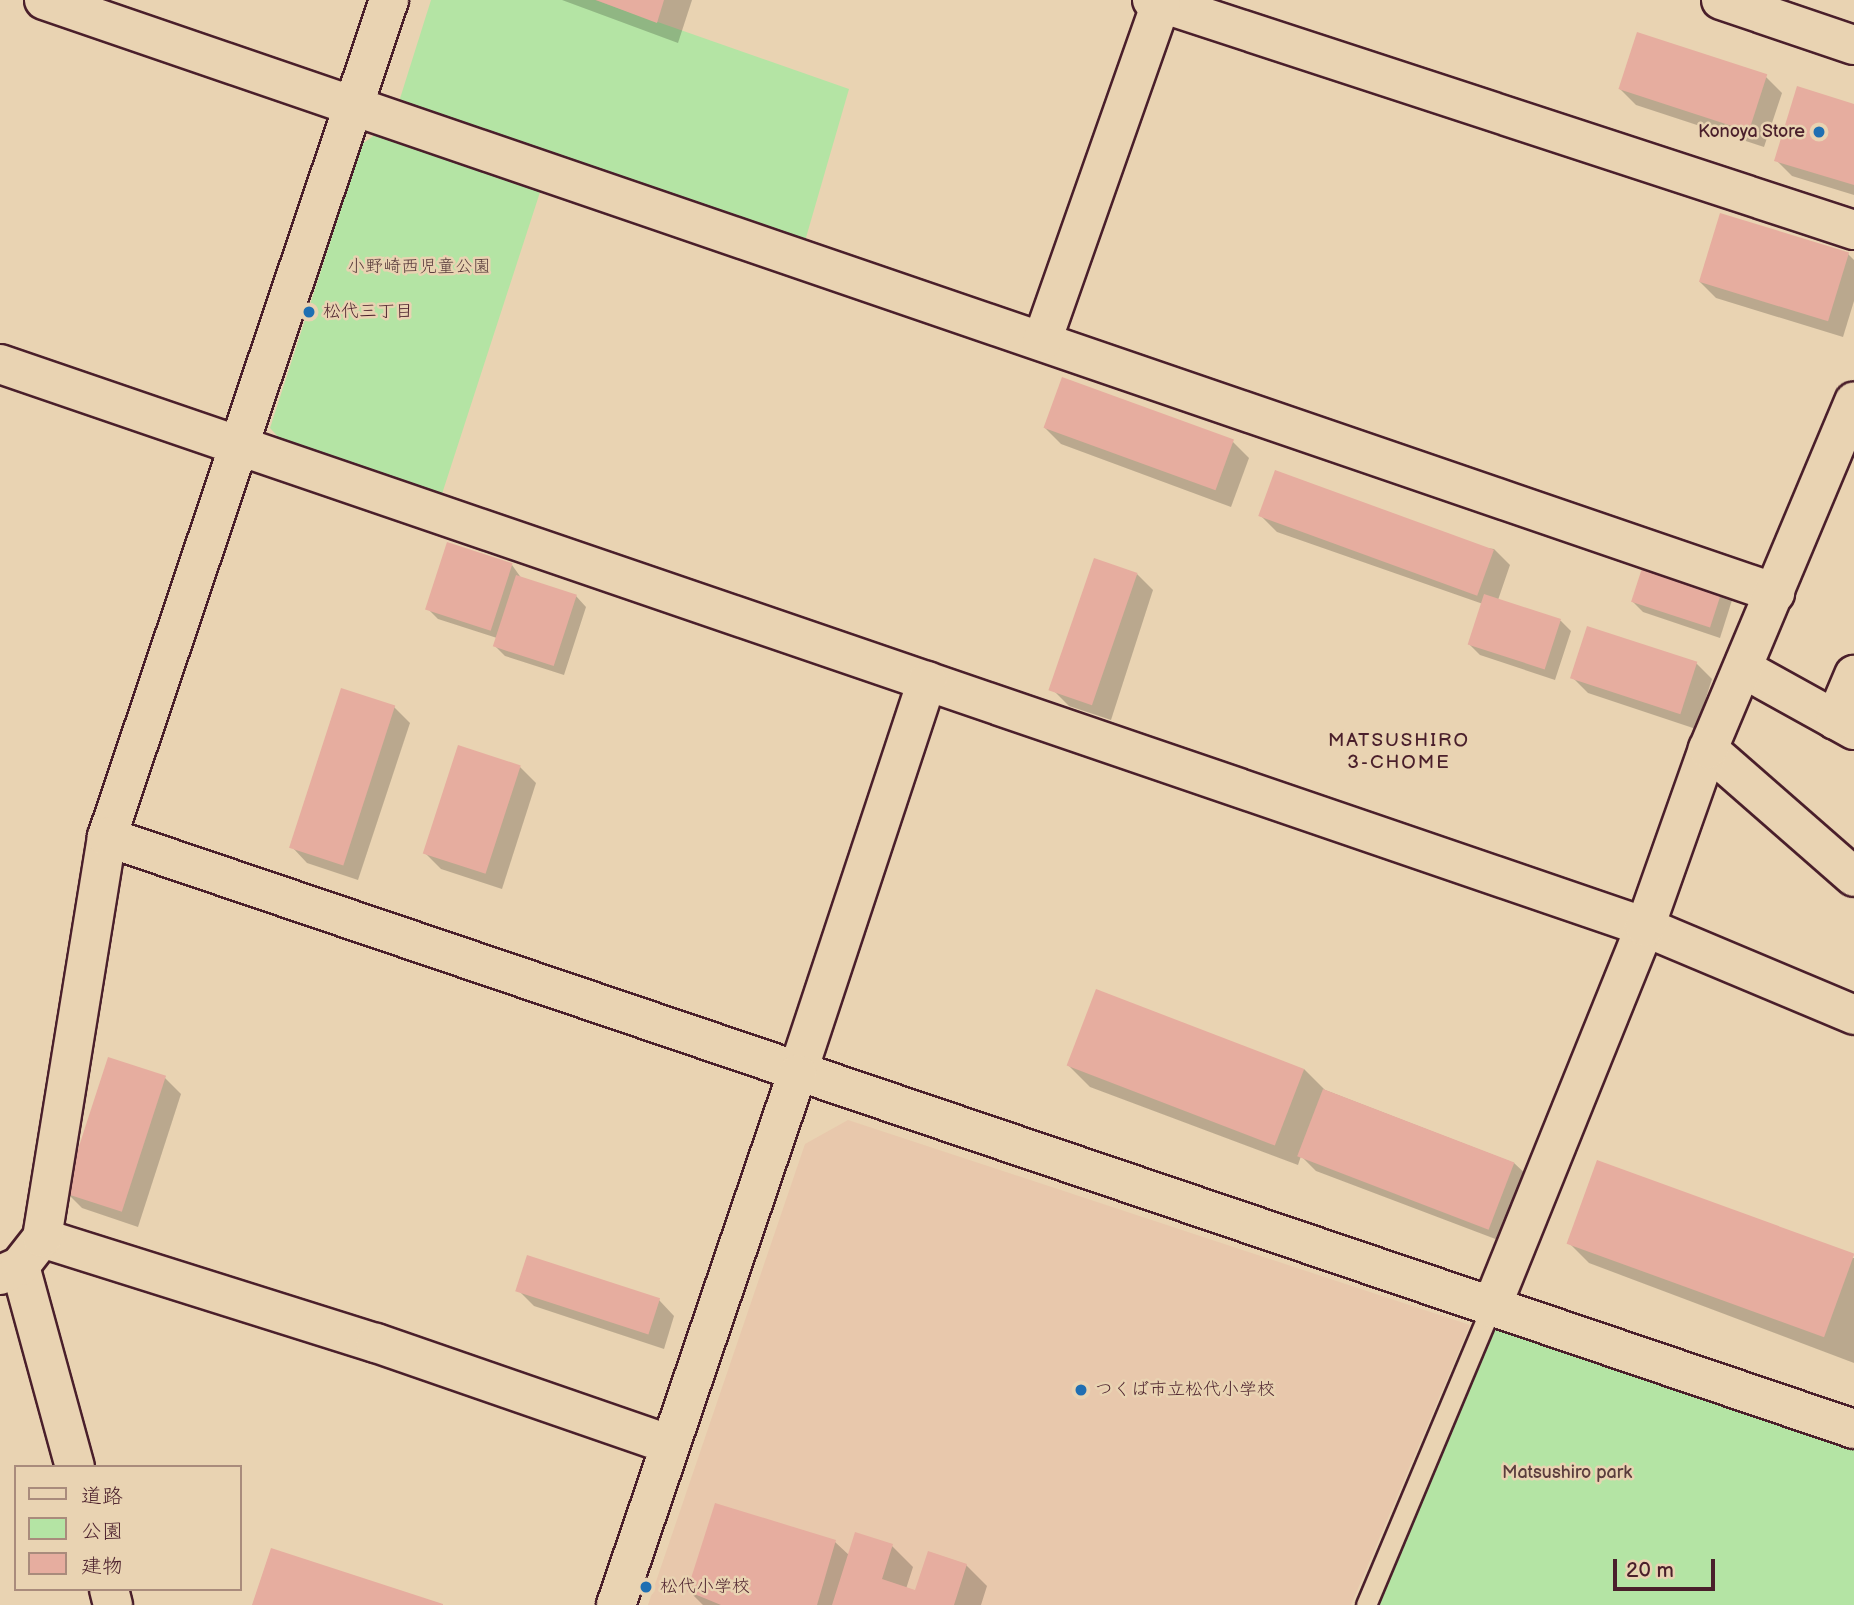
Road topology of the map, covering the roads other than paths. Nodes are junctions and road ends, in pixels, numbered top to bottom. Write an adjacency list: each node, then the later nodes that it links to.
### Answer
1 (44, 0): 6 (street)
2 (389, 0): 6 (street)
3 (1721, 0): 5 (street)
4 (1156, 1): 7 (street); 8 (street)
5 (1854, 45)
6 (354, 104): 8 (street); 11 (street)
7 (1854, 230)
8 (1042, 341): 12 (street)
9 (0, 364): 11 (street)
10 (1854, 401): 12 (street)
11 (240, 446): 15 (street); 18 (street)
12 (1775, 593): 13 (street)
13 (1744, 669): 16 (street); 17 (street)
14 (1854, 675): 16 (street)
15 (927, 681): 20 (street); 22 (street)
16 (1845, 725)
17 (1708, 749): 19 (street); 20 (street)
18 (107, 836): 22 (street); 23 (street)
19 (1854, 877)
20 (1645, 927): 21 (street); 24 (street)
21 (1854, 1015)
22 (797, 1074): 24 (street); 26 (street)
23 (15, 1259): 26 (street); 27 (street)
24 (1492, 1308): 25 (street); 29 (lane)
25 (1854, 1429)
26 (668, 1444): 28 (street)
27 (74, 1465)
28 (616, 1605)
29 (1366, 1605)

